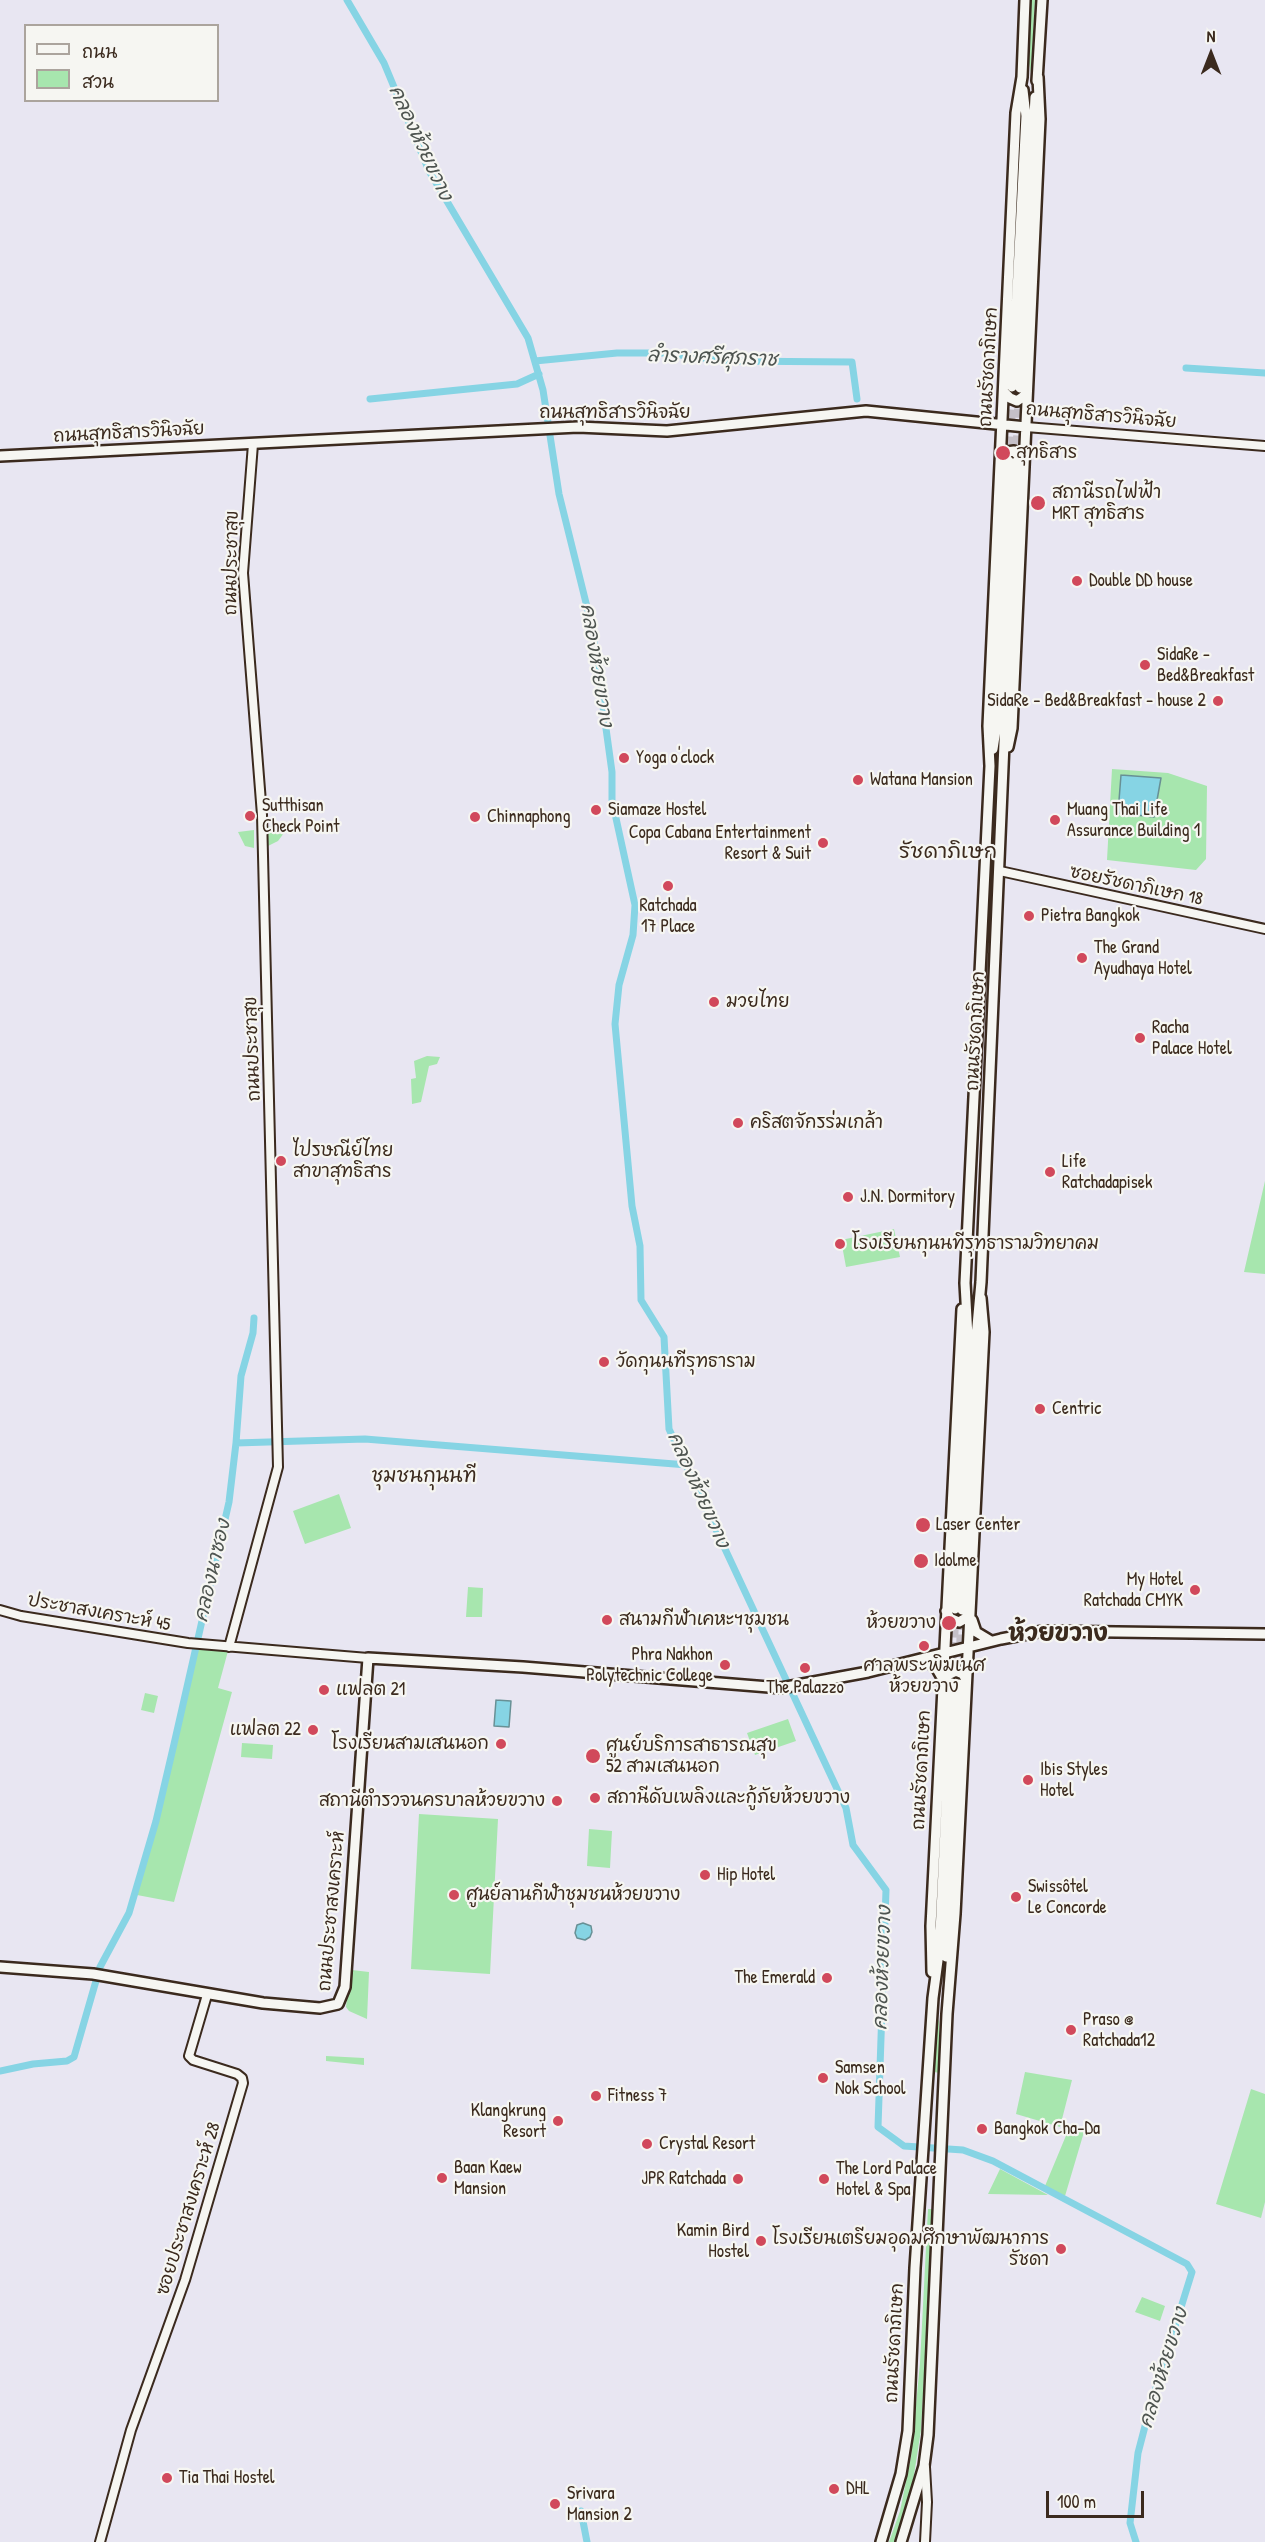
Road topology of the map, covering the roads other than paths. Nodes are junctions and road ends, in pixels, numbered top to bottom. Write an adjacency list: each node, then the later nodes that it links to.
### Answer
1 (1025, 0): 3 (main road, ถนนรัชดาภิเษก)
2 (1042, 0): 3 (main road, ถนนรัชดาภิเษก)
3 (1016, 389): 4 (main road, ถนนรัชดาภิเษก); 5 (main road, ถนนรัชดาภิเษก)
4 (1002, 425): 5 (main road, ถนนสุทธิสารวินิจฉัย); 6 (main road, ถนนสุทธิสารวินิจฉัย); 9 (main road, ถนนรัชดาภิเษก)
5 (1026, 427): 7 (street, ถนนสุทธิสารวินิจฉัย); 9 (main road, ถนนรัชดาภิเษก)
6 (253, 444): 8 (main road, ถนนสุทธิสารวินิจฉัย); 16 (street, ถนนประชาสุข)
7 (1265, 446)
8 (0, 456)
9 (1013, 461): 10 (main road, ถนนรัชดาภิเษก); 13 (main road, ถนนรัชดาภิเษก)
10 (1000, 871): 11 (street, ซอยรัชดาภิเษก 18); 13 (main road, ถนนรัชดาภิเษก)
11 (1265, 929)
12 (0, 1610): 16 (street, ประชาสงเคราะห์ 45)
13 (958, 1610): 15 (main road); 17 (main road, ถนนรัชดาภิเษก); 18 (main road, ถนนรัชดาภิเษก)
14 (1265, 1634): 15 (main road)
15 (991, 1641): 17 (main road)
16 (229, 1647): 19 (street)
17 (967, 1648): 18 (main road); 21 (main road, ถนนรัชดาภิเษก)
18 (945, 1653): 20 (main road); 21 (main road, ถนนรัชดาภิเษก)
19 (368, 1658): 20 (main road); 23 (main road, ถนนประชาสงเคราะห์)
20 (924, 1658): 21 (main road)
21 (955, 1682): 24 (main road, ถนนรัชดาภิเษก); 26 (main road, ถนนรัชดาภิเษก)
22 (0, 1967): 23 (main road, ถนนประชาสงเคราะห์)
23 (207, 1995): 25 (street, ซอยประชาสงเคราะห์ 28)
24 (924, 2466): 27 (main road, ถนนรัชดาภิเษก); 28 (street)
25 (100, 2542)
26 (881, 2542)
27 (901, 2542)
28 (926, 2542)

